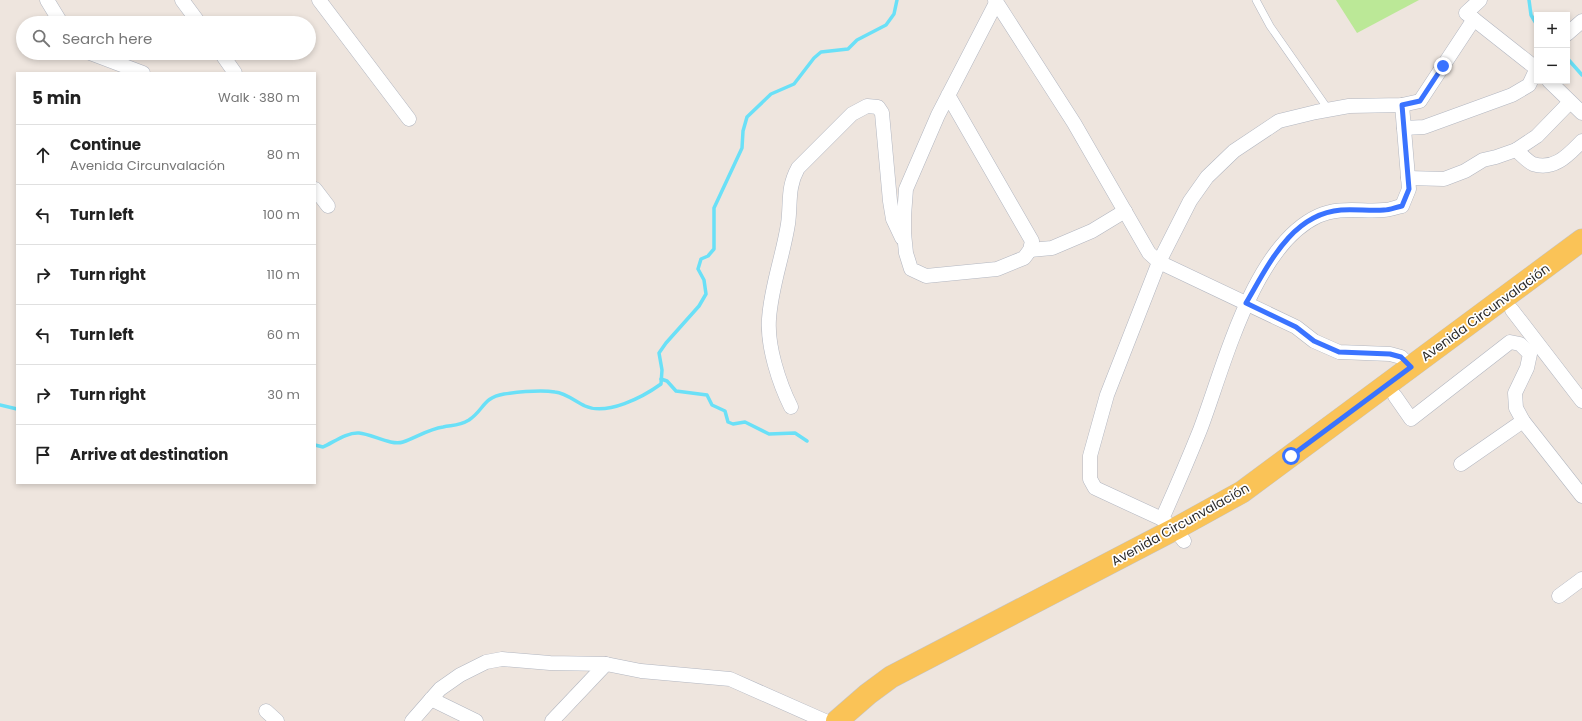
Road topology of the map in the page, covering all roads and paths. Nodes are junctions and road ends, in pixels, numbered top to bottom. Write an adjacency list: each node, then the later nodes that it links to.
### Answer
1 (47, 0): 7 (street)
2 (182, 0): 8 (street)
3 (320, 0): 24 (street)
4 (1256, 0): 22 (lane)
5 (1480, 0): 9 (street)
6 (995, 1): 19 (street); 31 (street)
7 (57, 16)
8 (194, 16)
9 (1474, 19): 14 (street); 21 (street)
10 (1582, 21): 11 (street)
11 (1570, 31)
12 (109, 60): 15 (street)
13 (226, 60): 16 (street)
14 (1534, 67)
15 (140, 72)
16 (234, 72)
17 (1534, 75): 25 (street)
18 (1552, 84): 20 (street)
19 (948, 95): 33 (street); 34 (street)
20 (1570, 102): 23 (street); 27 (street)
21 (1402, 105): 22 (street); 25 (street)
22 (1328, 109): 36 (street)
23 (1582, 113)
24 (409, 119)
25 (1404, 128): 28 (street)
26 (1582, 141): 27 (street)
27 (1516, 150): 28 (street)
28 (1408, 178): 37 (street)
29 (316, 190): 30 (street)
30 (328, 206)
31 (1125, 211): 34 (street); 36 (street)
32 (1582, 240): 39 (main road, Avenida Circunvalación)
33 (905, 243): 34 (street); 42 (street)
34 (1030, 250)
35 (1582, 258): 38 (main road, Avenida Circunvalación)
36 (1159, 262): 37 (street); 46 (street)
37 (1246, 303): 39 (street); 46 (street)
38 (1512, 310): 40 (main road, Avenida Circunvalación); 41 (street)
39 (1411, 367): 46 (main road, Avenida Circunvalación)
40 (1396, 396): 43 (street); 46 (main road, Avenida Circunvalación)
41 (1581, 398)
42 (791, 407)
43 (1523, 421): 44 (street); 45 (street)
44 (1461, 464)
45 (1582, 496)
46 (1174, 530): 57 (main road, Avenida Circunvalación); 58 (main road, Avenida Circunvalación)
47 (1582, 579): 48 (street)
48 (1559, 596)
49 (606, 664): 50 (street); 55 (street); 56 (street)
50 (431, 699): 53 (street); 54 (street)
51 (266, 711): 52 (street)
52 (277, 721)
53 (412, 721)
54 (476, 721)
55 (552, 721)
56 (825, 721)
57 (837, 721)
58 (857, 721)

